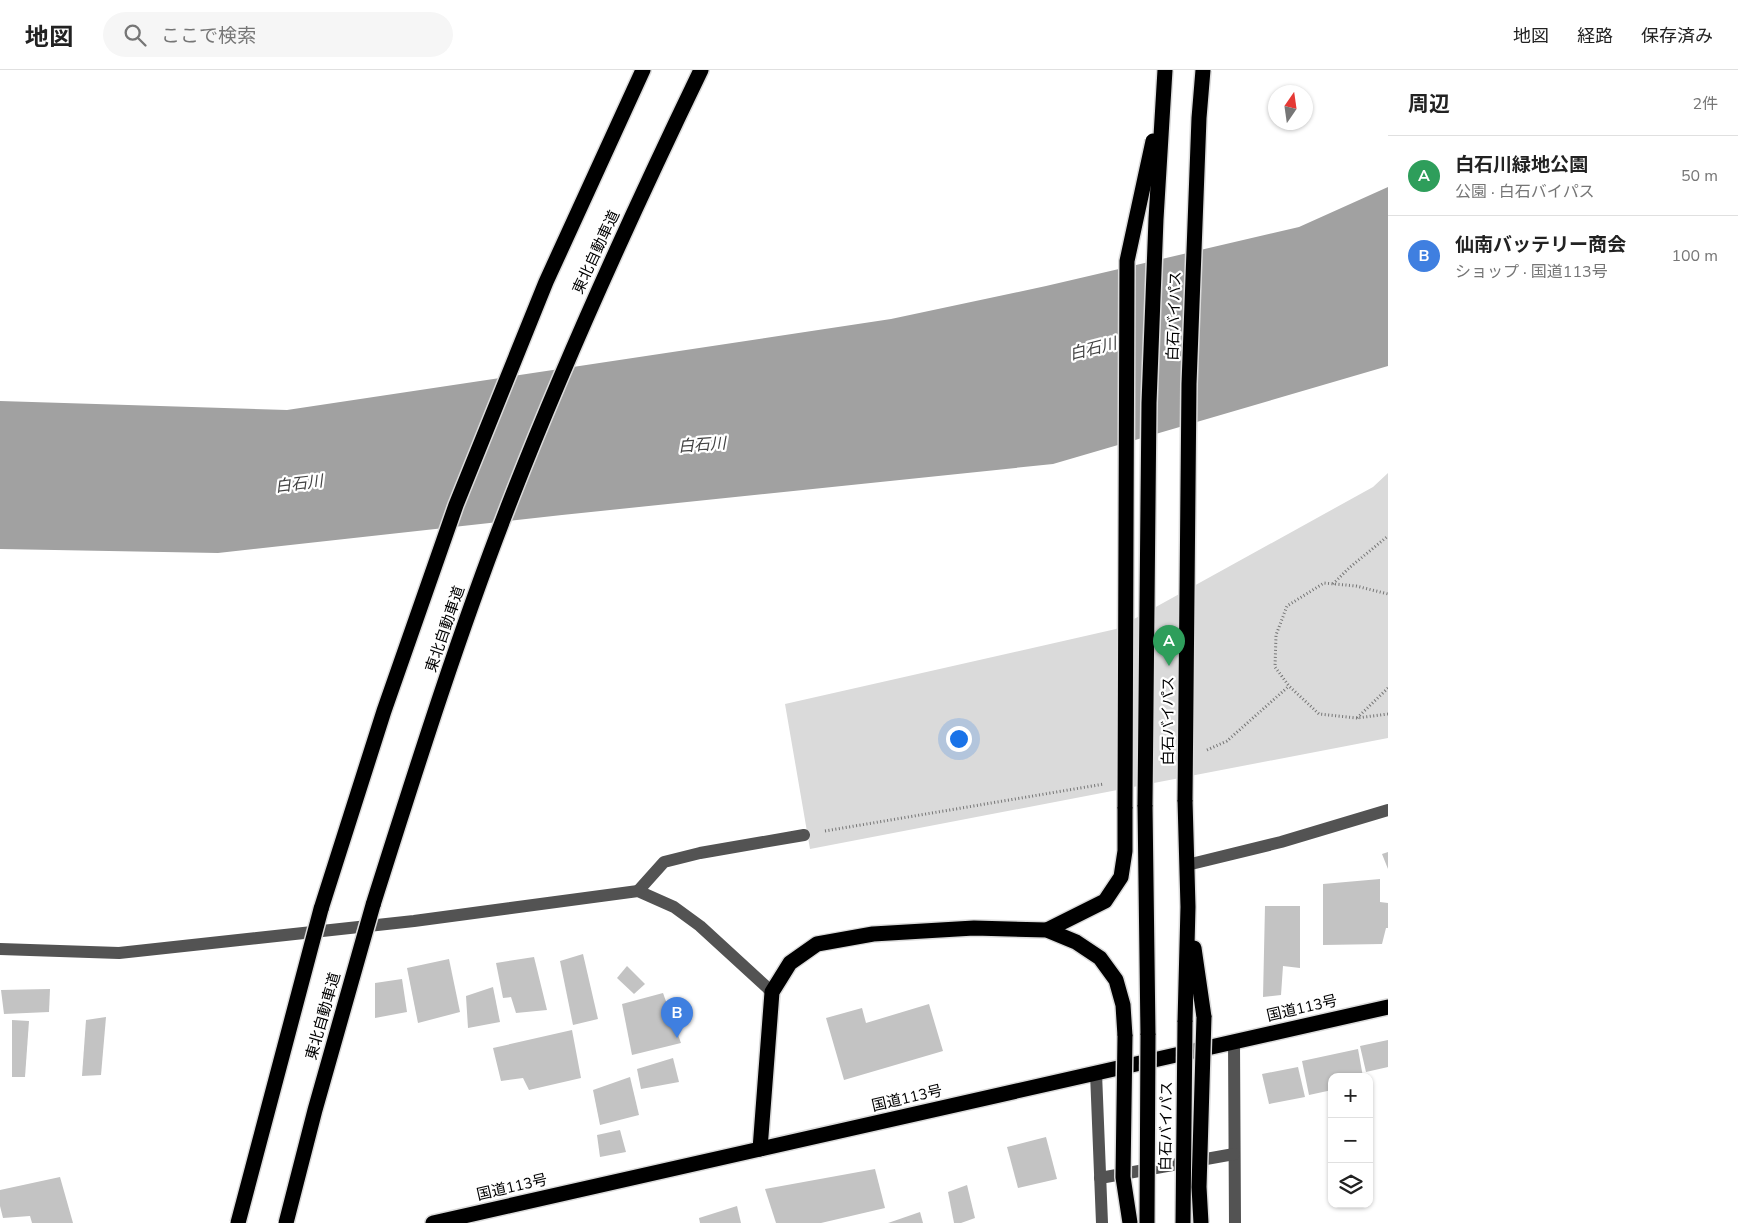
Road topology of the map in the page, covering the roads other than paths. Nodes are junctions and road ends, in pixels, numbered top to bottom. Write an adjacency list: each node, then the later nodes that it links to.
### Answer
1 (643, 70): 20 (highway, 東北自動車道, bridge)
2 (701, 70): 21 (highway, 東北自動車道, bridge)
3 (1165, 70): 5 (highway, 白石バイパス, bridge)
4 (1203, 70): 8 (highway, 白石バイパス, bridge)
5 (1162, 96): 11 (highway, bridge); 25 (highway, 白石バイパス, bridge)
6 (1388, 810): 8 (street)
7 (804, 835): 9 (street)
8 (1187, 865): 10 (highway, 白石バイパス)
9 (638, 891): 12 (street); 13 (street)
10 (1188, 907): 26 (highway, 白石バイパス, bridge); 27 (highway, bridge)
11 (1047, 930): 13 (highway); 24 (highway, bridge)
12 (0, 948)
13 (772, 992): 17 (highway)
14 (1388, 1007): 15 (highway, 国道113号)
15 (1234, 1041): 16 (highway, 国道113号); 18 (street)
16 (1096, 1073): 17 (highway, 国道113号); 19 (street)
17 (760, 1149): 22 (highway, 国道113号)
18 (1234, 1154): 19 (street); 28 (street)
19 (1100, 1178): 23 (street)
20 (238, 1223)
21 (286, 1223)
22 (433, 1223)
23 (1102, 1223)
24 (1130, 1223)
25 (1147, 1223)
26 (1183, 1223)
27 (1201, 1223)
28 (1235, 1223)

